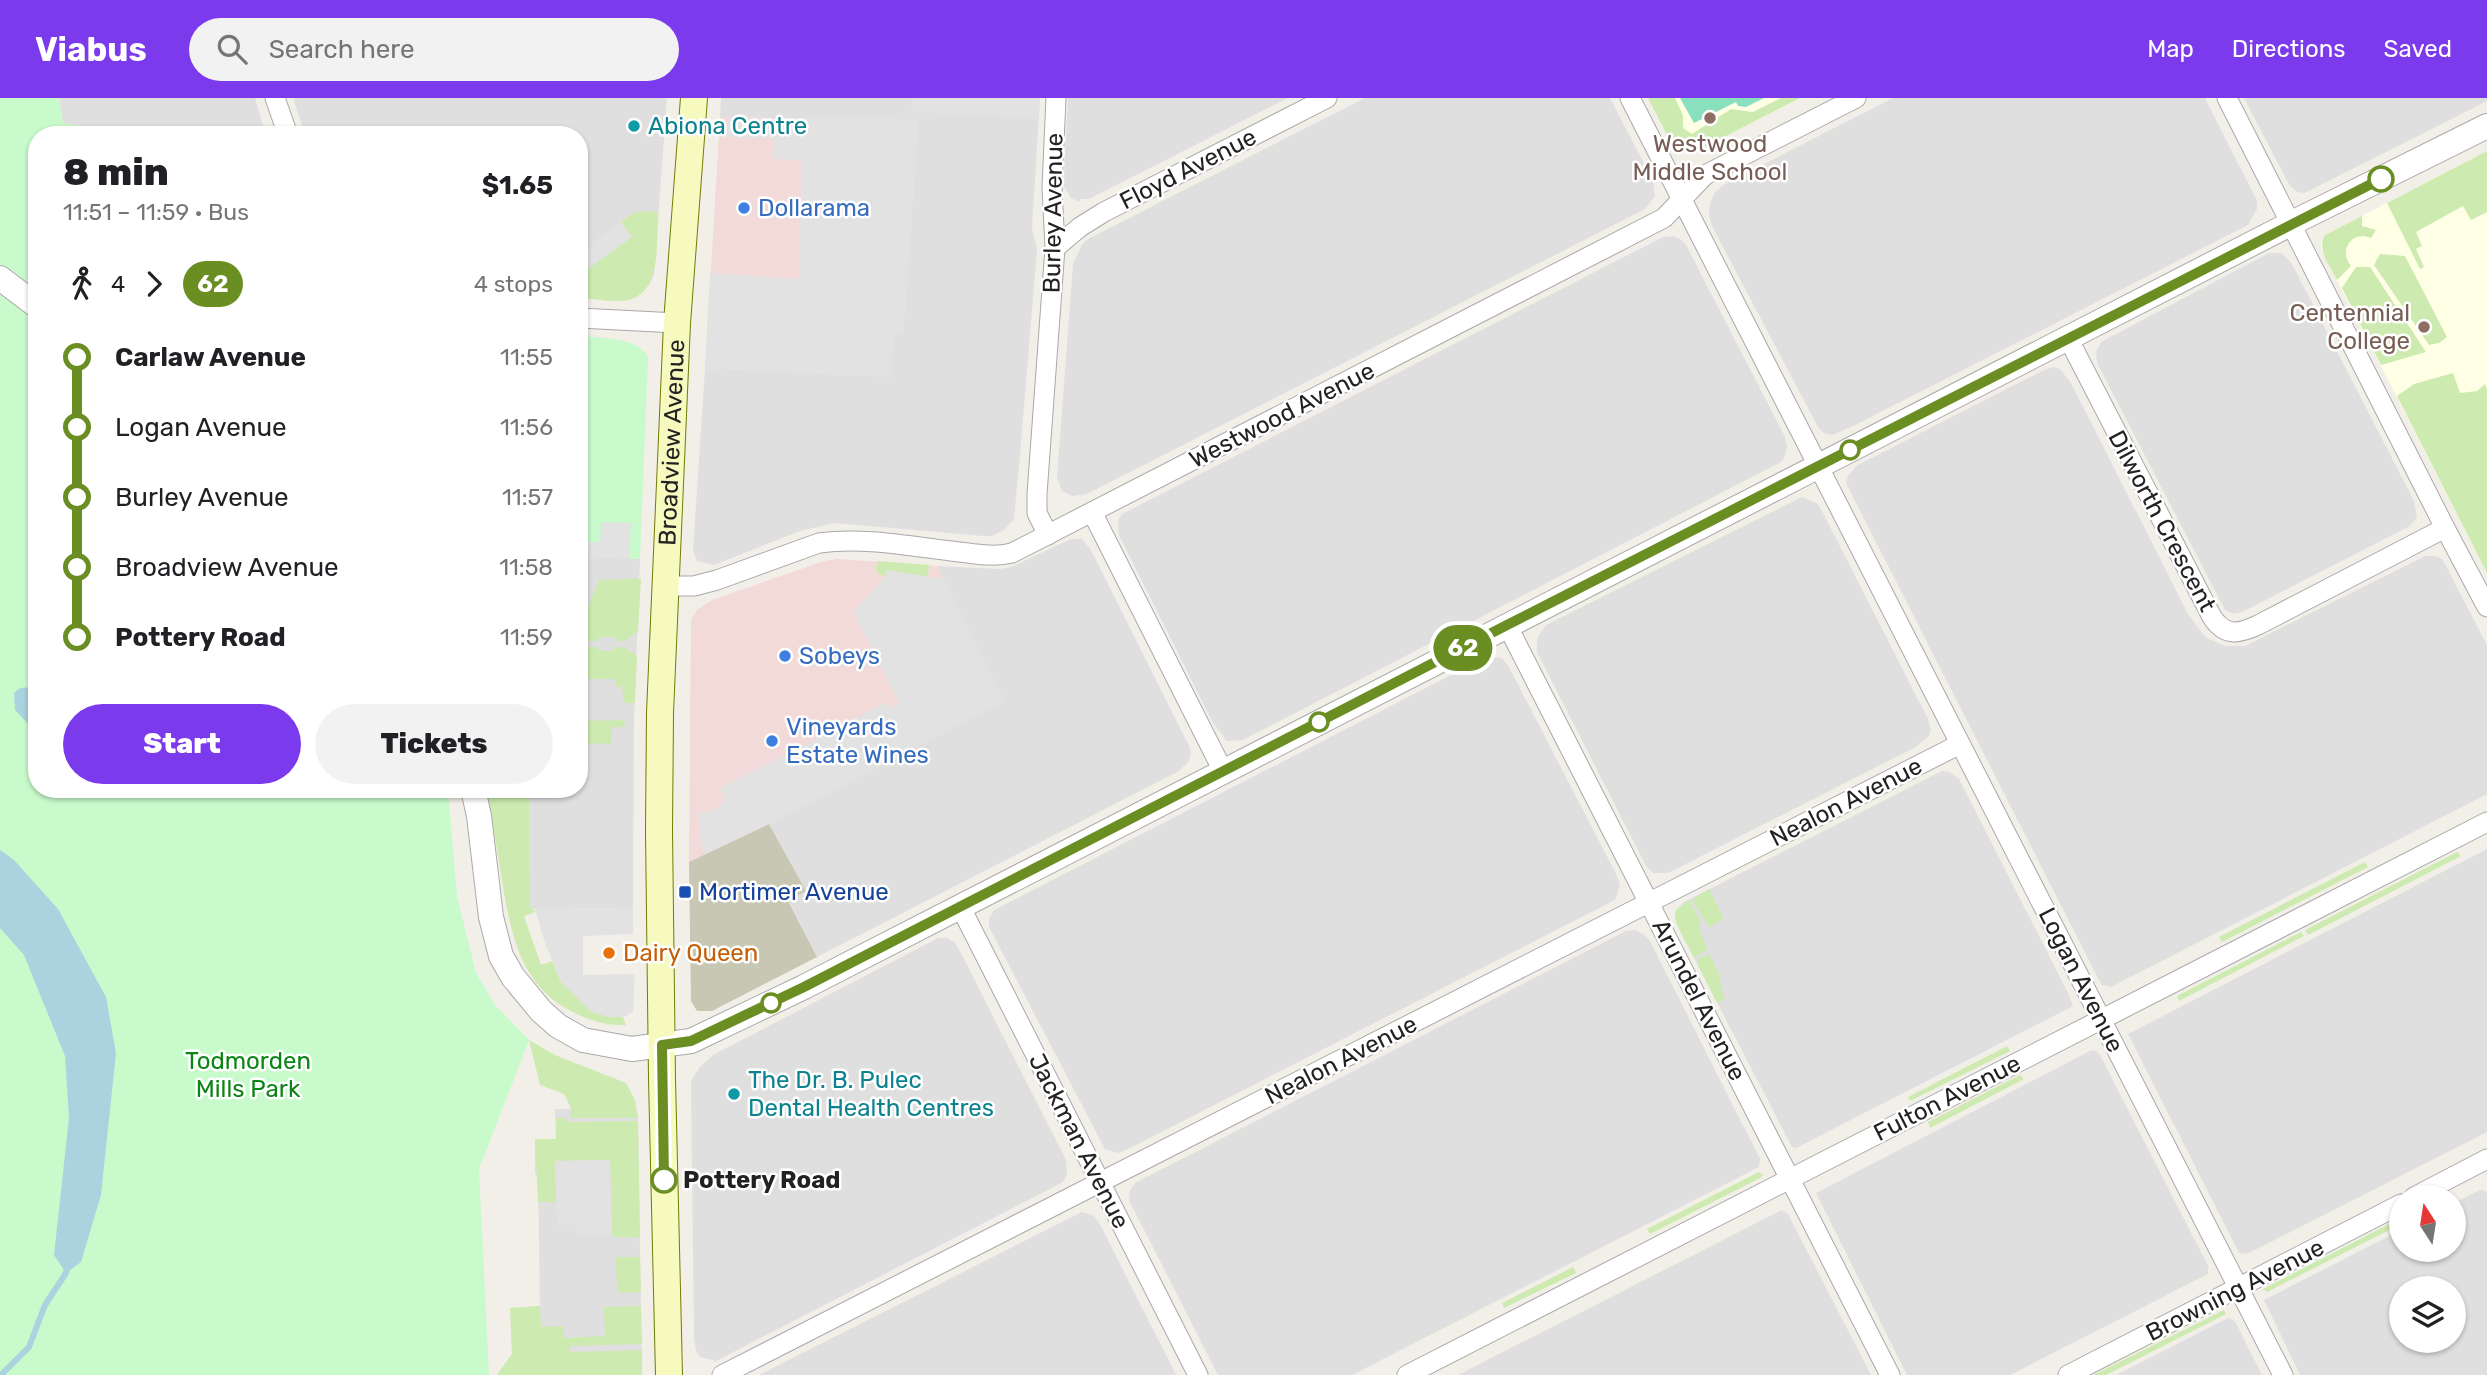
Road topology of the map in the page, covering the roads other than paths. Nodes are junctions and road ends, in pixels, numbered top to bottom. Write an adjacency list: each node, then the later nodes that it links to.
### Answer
1 (275, 98): 8 (street)
2 (694, 98): 16 (main road, Broadview Avenue)
3 (1056, 98): 12 (street, Burley Avenue)
4 (1327, 98): 12 (street, Floyd Avenue)
5 (1630, 98): 10 (street, Logan Avenue)
6 (1856, 98): 10 (street, Westwood Avenue)
7 (2227, 98): 11 (street)
8 (285, 126)
9 (2487, 126): 11 (street)
10 (1683, 201): 18 (street, Logan Avenue); 19 (street, Westwood Avenue)
11 (2292, 223): 17 (street); 20 (street)
12 (1055, 248): 21 (street, Burley Avenue)
13 (0, 278): 14 (street)
14 (28, 299)
15 (588, 318): 16 (street)
16 (677, 323): 22 (main road, Broadview Avenue)
17 (2068, 338): 18 (street); 20 (street, Dilworth Crescent)
18 (1818, 466): 24 (street); 25 (street, Logan Avenue)
19 (1092, 512): 21 (street, Westwood Avenue); 26 (street)
20 (2445, 528): 23 (street)
21 (1048, 535): 22 (street, Westwood Avenue)
22 (665, 586): 32 (main road, Broadview Avenue)
23 (2487, 607)
24 (1507, 625): 26 (street); 29 (street, Arundel Avenue)
25 (1960, 744): 29 (street, Nealon Avenue); 31 (street, Logan Avenue)
26 (1223, 771): 30 (street)
27 (475, 798): 32 (street)
28 (2487, 822): 31 (street, Fulton Avenue)
29 (1649, 902): 34 (street, Arundel Avenue); 35 (street, Nealon Avenue)
30 (960, 906): 32 (street); 35 (street, Jackman Avenue)
31 (2100, 1020): 34 (street, Fulton Avenue); 38 (street, Logan Avenue)
32 (662, 1045): 39 (main road, Broadview Avenue)
33 (2487, 1160): 36 (street)
34 (1790, 1179): 42 (street, Fulton Avenue); 43 (street, Arundel Avenue)
35 (1101, 1184): 40 (street, Nealon Avenue); 41 (street, Jackman Avenue)
36 (2438, 1185)
37 (2389, 1210): 38 (street, Browning Avenue)
38 (2239, 1288): 44 (street, Browning Avenue); 45 (street, Logan Avenue)
39 (669, 1375)
40 (722, 1375)
41 (1198, 1375)
42 (1407, 1375)
43 (1890, 1375)
44 (2068, 1375)
45 (2283, 1375)

